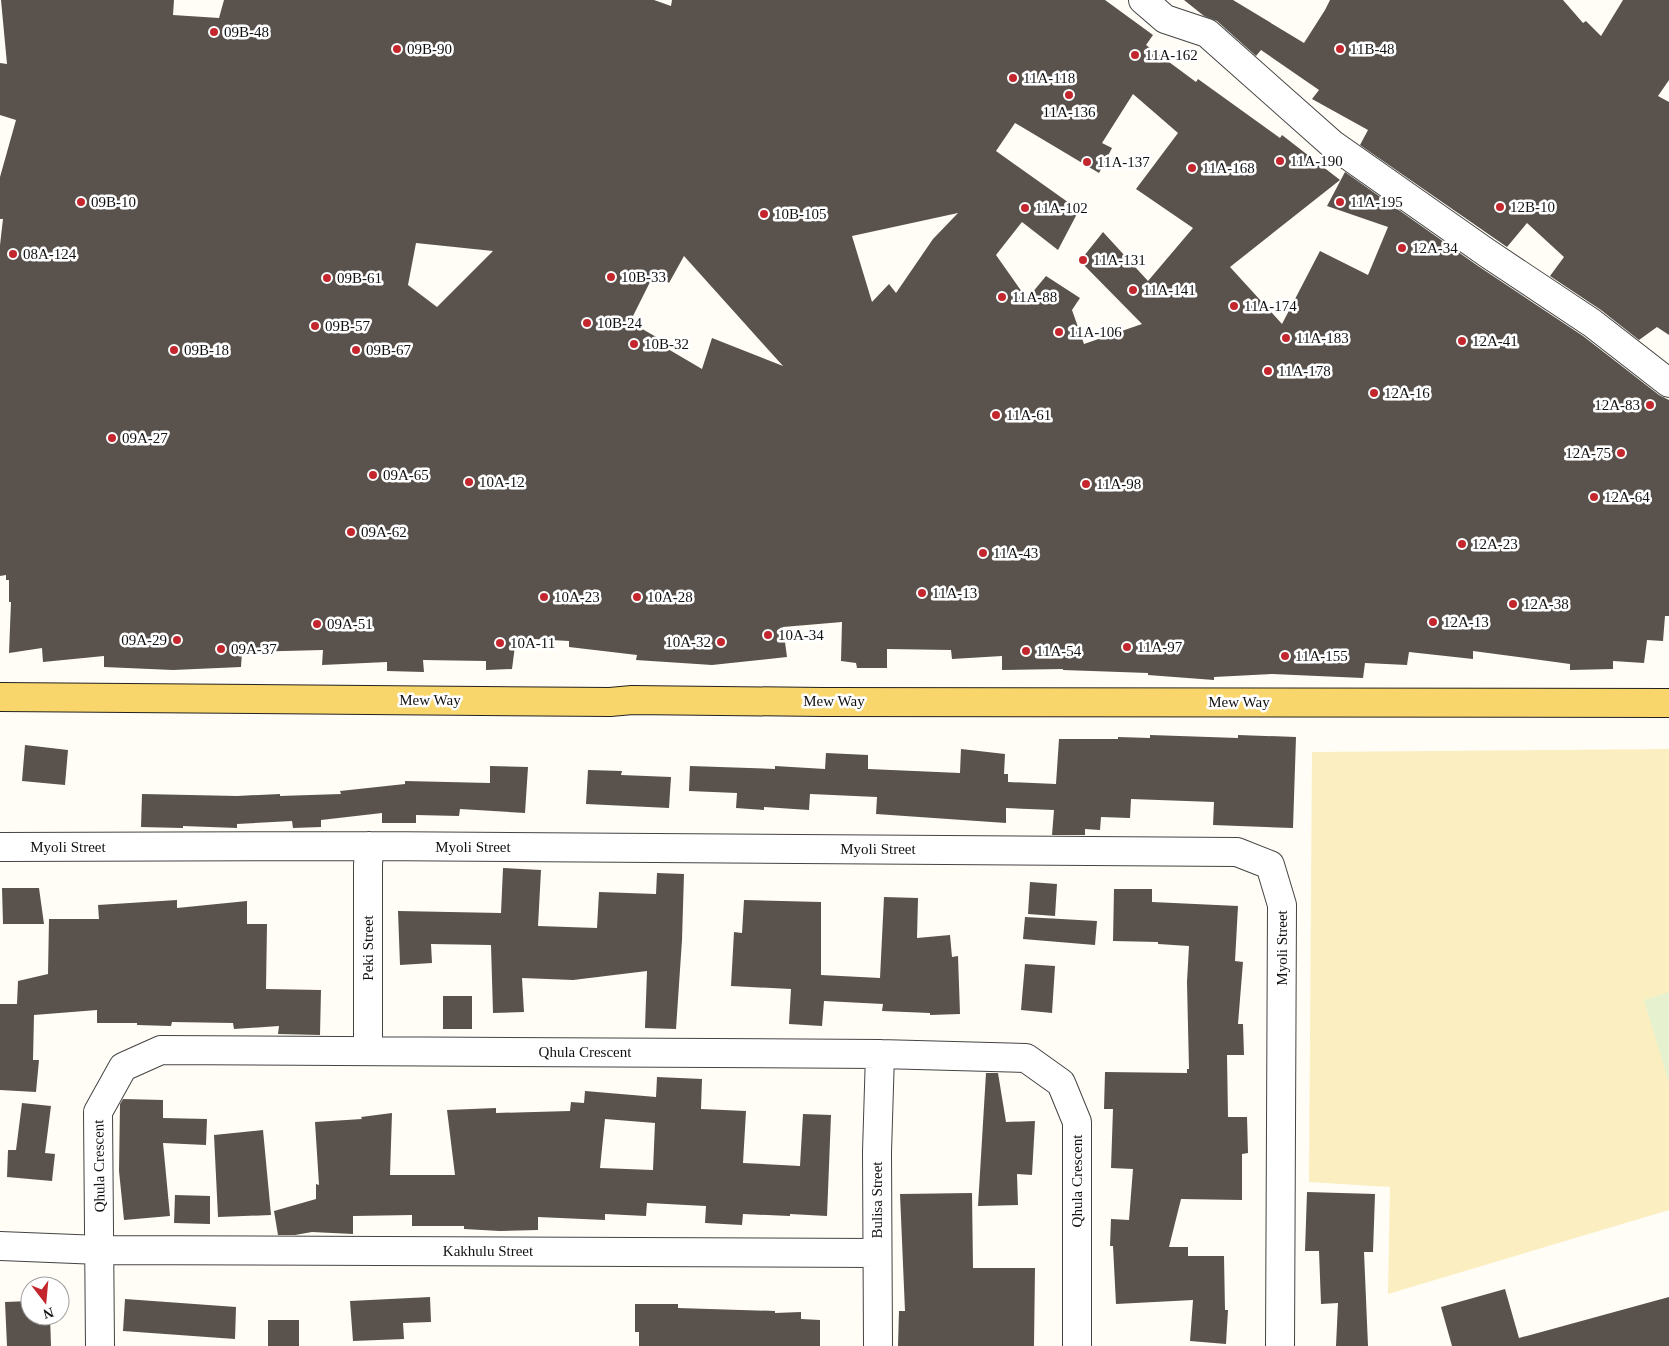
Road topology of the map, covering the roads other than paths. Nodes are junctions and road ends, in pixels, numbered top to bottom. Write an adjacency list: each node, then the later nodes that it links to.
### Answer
1 (1143, 0): 2 (street)
2 (1669, 383)
3 (0, 698): 4 (main road, Mew Way)
4 (1669, 703)
5 (369, 846): 6 (street, Myoli Street); 7 (street, Peki Street); 15 (street, Myoli Street)
6 (0, 847)
7 (368, 1051): 8 (street, Qhula Crescent); 10 (street, Qhula Crescent)
8 (880, 1054): 11 (street, Bulisa Street); 14 (street, Qhula Crescent)
9 (0, 1246): 10 (street, Kakhulu Street)
10 (100, 1250): 11 (street, Kakhulu Street); 12 (street, Qhula Crescent)
11 (877, 1253): 13 (street, Bulisa Street)
12 (100, 1346)
13 (878, 1346)
14 (1077, 1346)
15 (1280, 1346)

